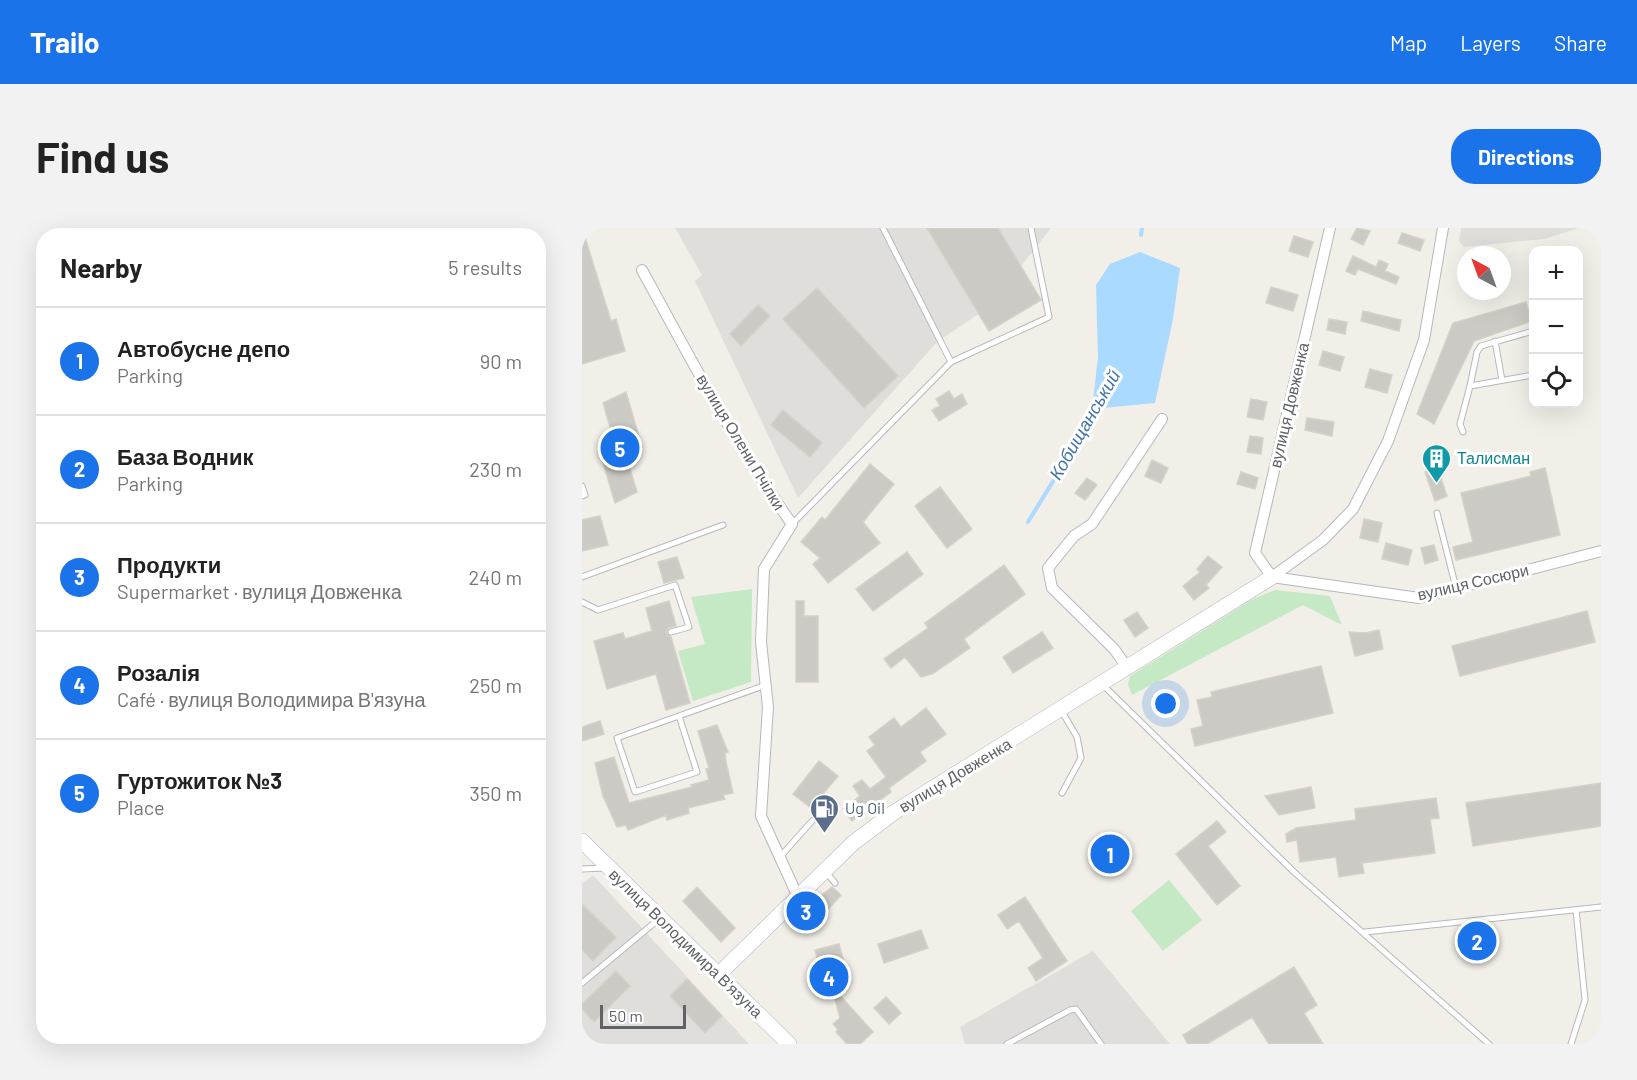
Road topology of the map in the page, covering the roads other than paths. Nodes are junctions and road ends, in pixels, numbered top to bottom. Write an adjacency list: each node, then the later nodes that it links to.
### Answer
1 (883, 228): 8 (lane)
2 (1031, 228): 8 (lane)
3 (1330, 228): 21 (street, вулиця Довженка)
4 (1443, 228): 21 (street, вулиця Довженка)
5 (642, 270): 17 (street, вулиця Олени Пчілки)
6 (1529, 332): 7 (lane)
7 (1495, 341): 10 (lane); 11 (lane)
8 (951, 362): 17 (lane)
9 (1529, 376): 10 (lane)
10 (1502, 381): 11 (lane)
11 (1470, 387): 13 (lane)
12 (1162, 419): 25 (street)
13 (1463, 432)
14 (582, 486): 15 (lane)
15 (582, 496)
16 (1437, 513): 22 (lane)
17 (792, 524): 27 (street, вулиця Олени Пчілки)
18 (723, 525): 20 (lane)
19 (1601, 551): 22 (street, вулиця Сосюри)
20 (582, 577)
21 (1272, 578): 22 (street, вулиця Сосюри); 25 (street, вулиця Довженка)
22 (1456, 588)
23 (582, 602): 24 (lane)
24 (671, 632)
25 (1127, 667): 26 (street, вулиця Довженка)
26 (1101, 683): 28 (street, вулиця Довженка); 42 (lane)
27 (766, 685): 29 (lane); 33 (street, вулиця Олени Пчілки)
28 (1061, 710): 30 (lane); 36 (street, вулиця Довженка)
29 (679, 716): 29 (lane)
30 (1062, 793)
31 (812, 821): 33 (lane)
32 (582, 842): 34 (street, вулиця Володимира В'язуна)
33 (780, 856): 38 (street, вулиця Олени Пчілки)
34 (609, 868): 35 (lane); 41 (street, вулиця Володимира В'язуна)
35 (582, 869)
36 (825, 871): 37 (lane); 38 (street, вулиця Довженка)
37 (836, 884)
38 (798, 897): 43 (street, вулиця Довженка)
39 (1601, 907): 40 (lane)
40 (1576, 910): 42 (lane); 49 (lane)
41 (660, 918): 43 (street, вулиця Володимира В'язуна); 44 (lane)
42 (1365, 932): 48 (lane)
43 (718, 974): 45 (street, вулиця Володимира В'язуна)
44 (582, 983)
45 (789, 1044)
46 (1006, 1044): 47 (lane)
47 (1101, 1044)
48 (1489, 1044)
49 (1571, 1044)

